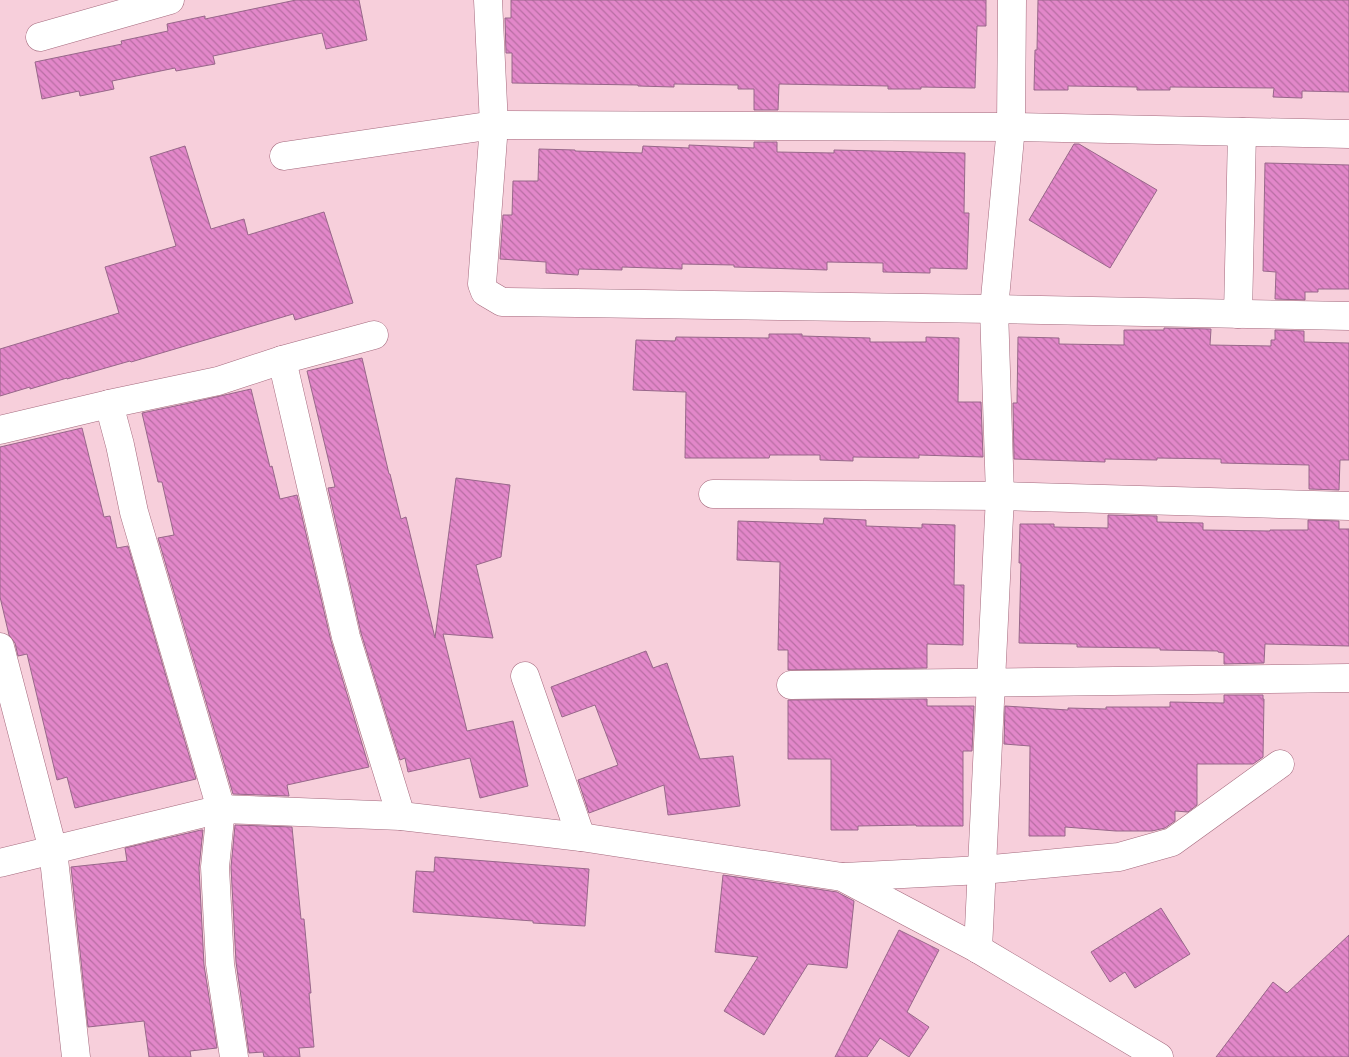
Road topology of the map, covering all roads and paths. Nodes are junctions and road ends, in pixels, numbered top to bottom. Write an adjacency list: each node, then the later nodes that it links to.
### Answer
1 (170, 0): 4 (street)
2 (488, 0): 5 (street)
3 (1012, 0): 6 (street)
4 (40, 36)
5 (494, 125): 6 (street); 9 (street); 10 (street)
6 (1011, 127): 7 (street); 10 (street)
7 (1242, 132): 8 (street); 11 (street)
8 (1349, 134)
9 (284, 156)
10 (994, 309): 11 (street); 18 (street)
11 (1238, 314): 12 (street)
12 (1349, 316)
13 (374, 335): 14 (street)
14 (282, 360): 15 (street); 27 (street)
15 (109, 404): 16 (street); 26 (street)
16 (0, 430)
17 (713, 494): 18 (street)
18 (1000, 496): 19 (street); 23 (street)
19 (1349, 506)
20 (0, 647): 29 (street)
21 (525, 676): 28 (street)
22 (1349, 678): 23 (street)
23 (991, 682): 24 (street); 31 (street)
24 (791, 685)
25 (1280, 764): 31 (street)
26 (221, 808): 27 (street); 29 (street); 35 (street)
27 (401, 816): 28 (street)
28 (581, 837): 32 (street)
29 (53, 850): 30 (street); 34 (street)
30 (0, 862)
31 (982, 870): 32 (street); 33 (street)
32 (842, 877): 33 (street)
33 (978, 948): 36 (street)
34 (76, 1057)
35 (234, 1057)
36 (1159, 1057)

